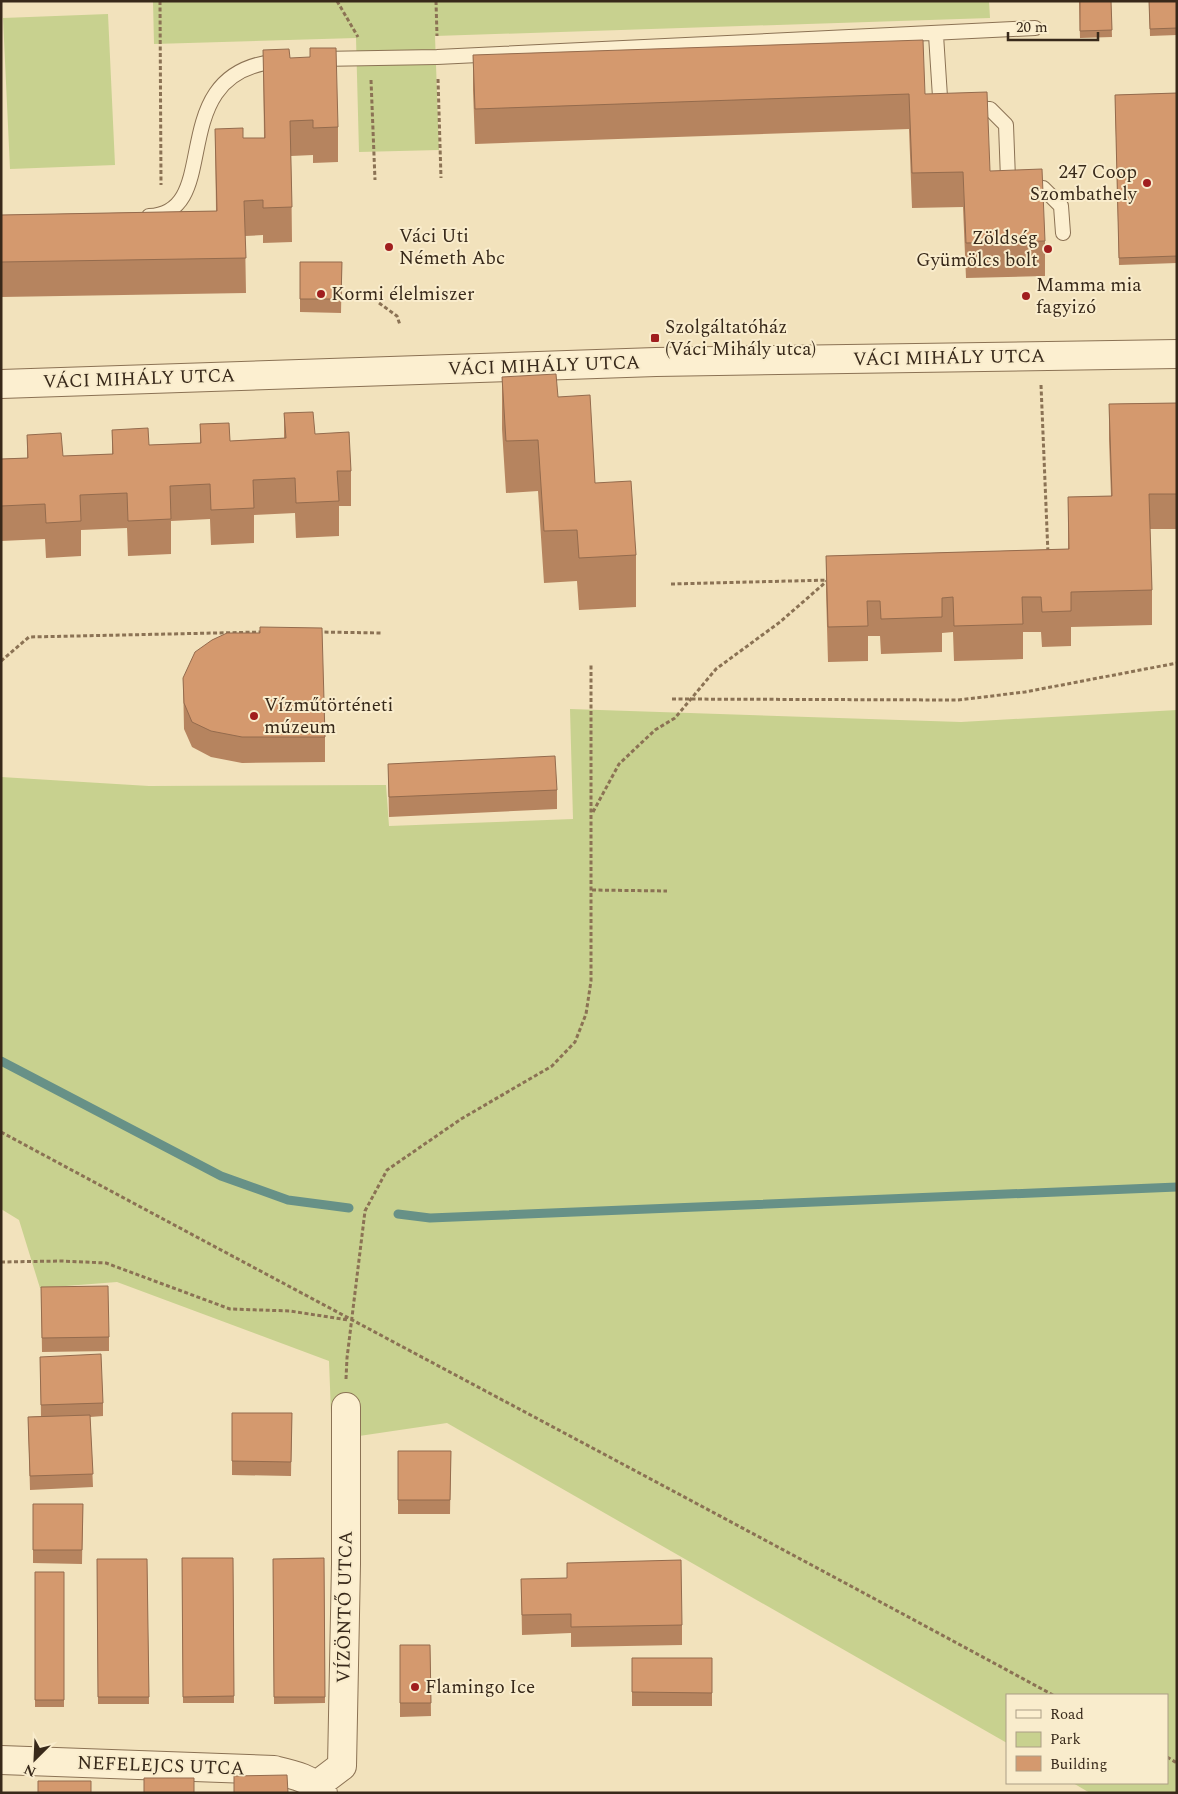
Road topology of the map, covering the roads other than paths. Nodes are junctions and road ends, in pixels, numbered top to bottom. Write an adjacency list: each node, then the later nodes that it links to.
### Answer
1 (1035, 28): 2 (lane)
2 (936, 35): 3 (lane); 4 (lane)
3 (131, 216)
4 (1063, 233)
5 (1177, 354): 6 (street, VÁCI MIHÁLY UTCA)
6 (1, 384)
7 (346, 1407): 9 (street, VÍZÖNTŐ UTCA)
8 (1, 1760): 9 (street, NEFELEJCS UTCA)
9 (320, 1789)

